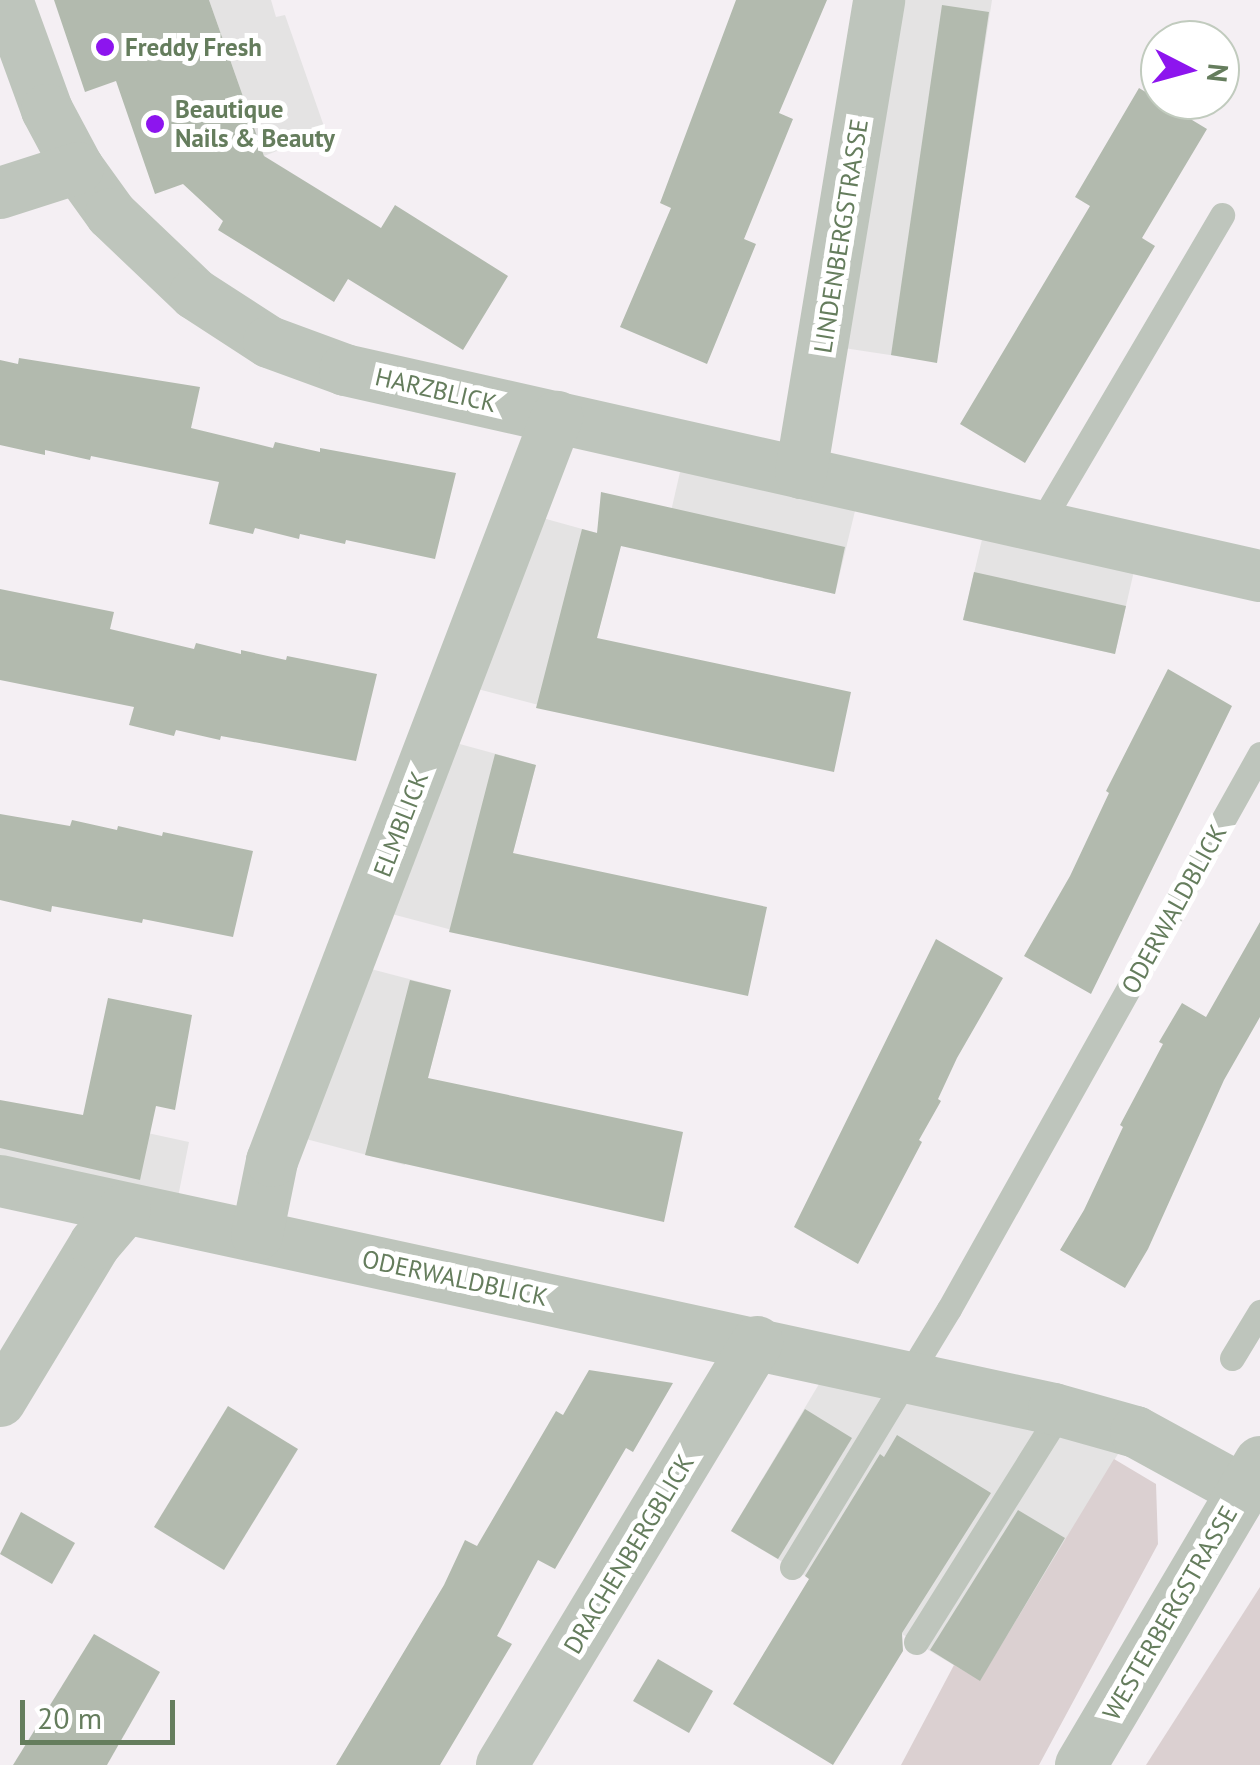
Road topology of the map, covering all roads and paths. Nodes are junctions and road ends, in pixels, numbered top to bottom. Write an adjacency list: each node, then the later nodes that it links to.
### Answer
1 (7, 0): 3 (street, HARZBLICK)
2 (879, 0): 7 (street, LINDENBERGSTRASSE)
3 (78, 168): 4 (street); 6 (street, HARZBLICK)
4 (0, 192)
5 (1222, 215): 8 (lane)
6 (557, 417): 7 (street, HARZBLICK); 13 (street, ELMBLICK)
7 (802, 472): 8 (street, HARZBLICK)
8 (1039, 526): 9 (street, HARZBLICK)
9 (1260, 576)
10 (1260, 754): 17 (lane, ODERWALDBLICK)
11 (0, 1181): 12 (street, ODERWALDBLICK)
12 (125, 1208): 13 (street, ODERWALDBLICK); 18 (street)
13 (257, 1235): 15 (street, ODERWALDBLICK)
14 (1260, 1312): 16 (lane)
15 (757, 1342): 17 (street, ODERWALDBLICK); 23 (street, DRACHENBERGBLICK)
16 (1232, 1358)
17 (910, 1376): 19 (street, ODERWALDBLICK); 21 (lane)
18 (0, 1401)
19 (1060, 1411): 20 (street, ODERWALDBLICK); 22 (lane)
20 (1251, 1476): 24 (street, WESTERBERGSTRASSE)
21 (792, 1567)
22 (916, 1642)
23 (502, 1765)
24 (1081, 1765)

